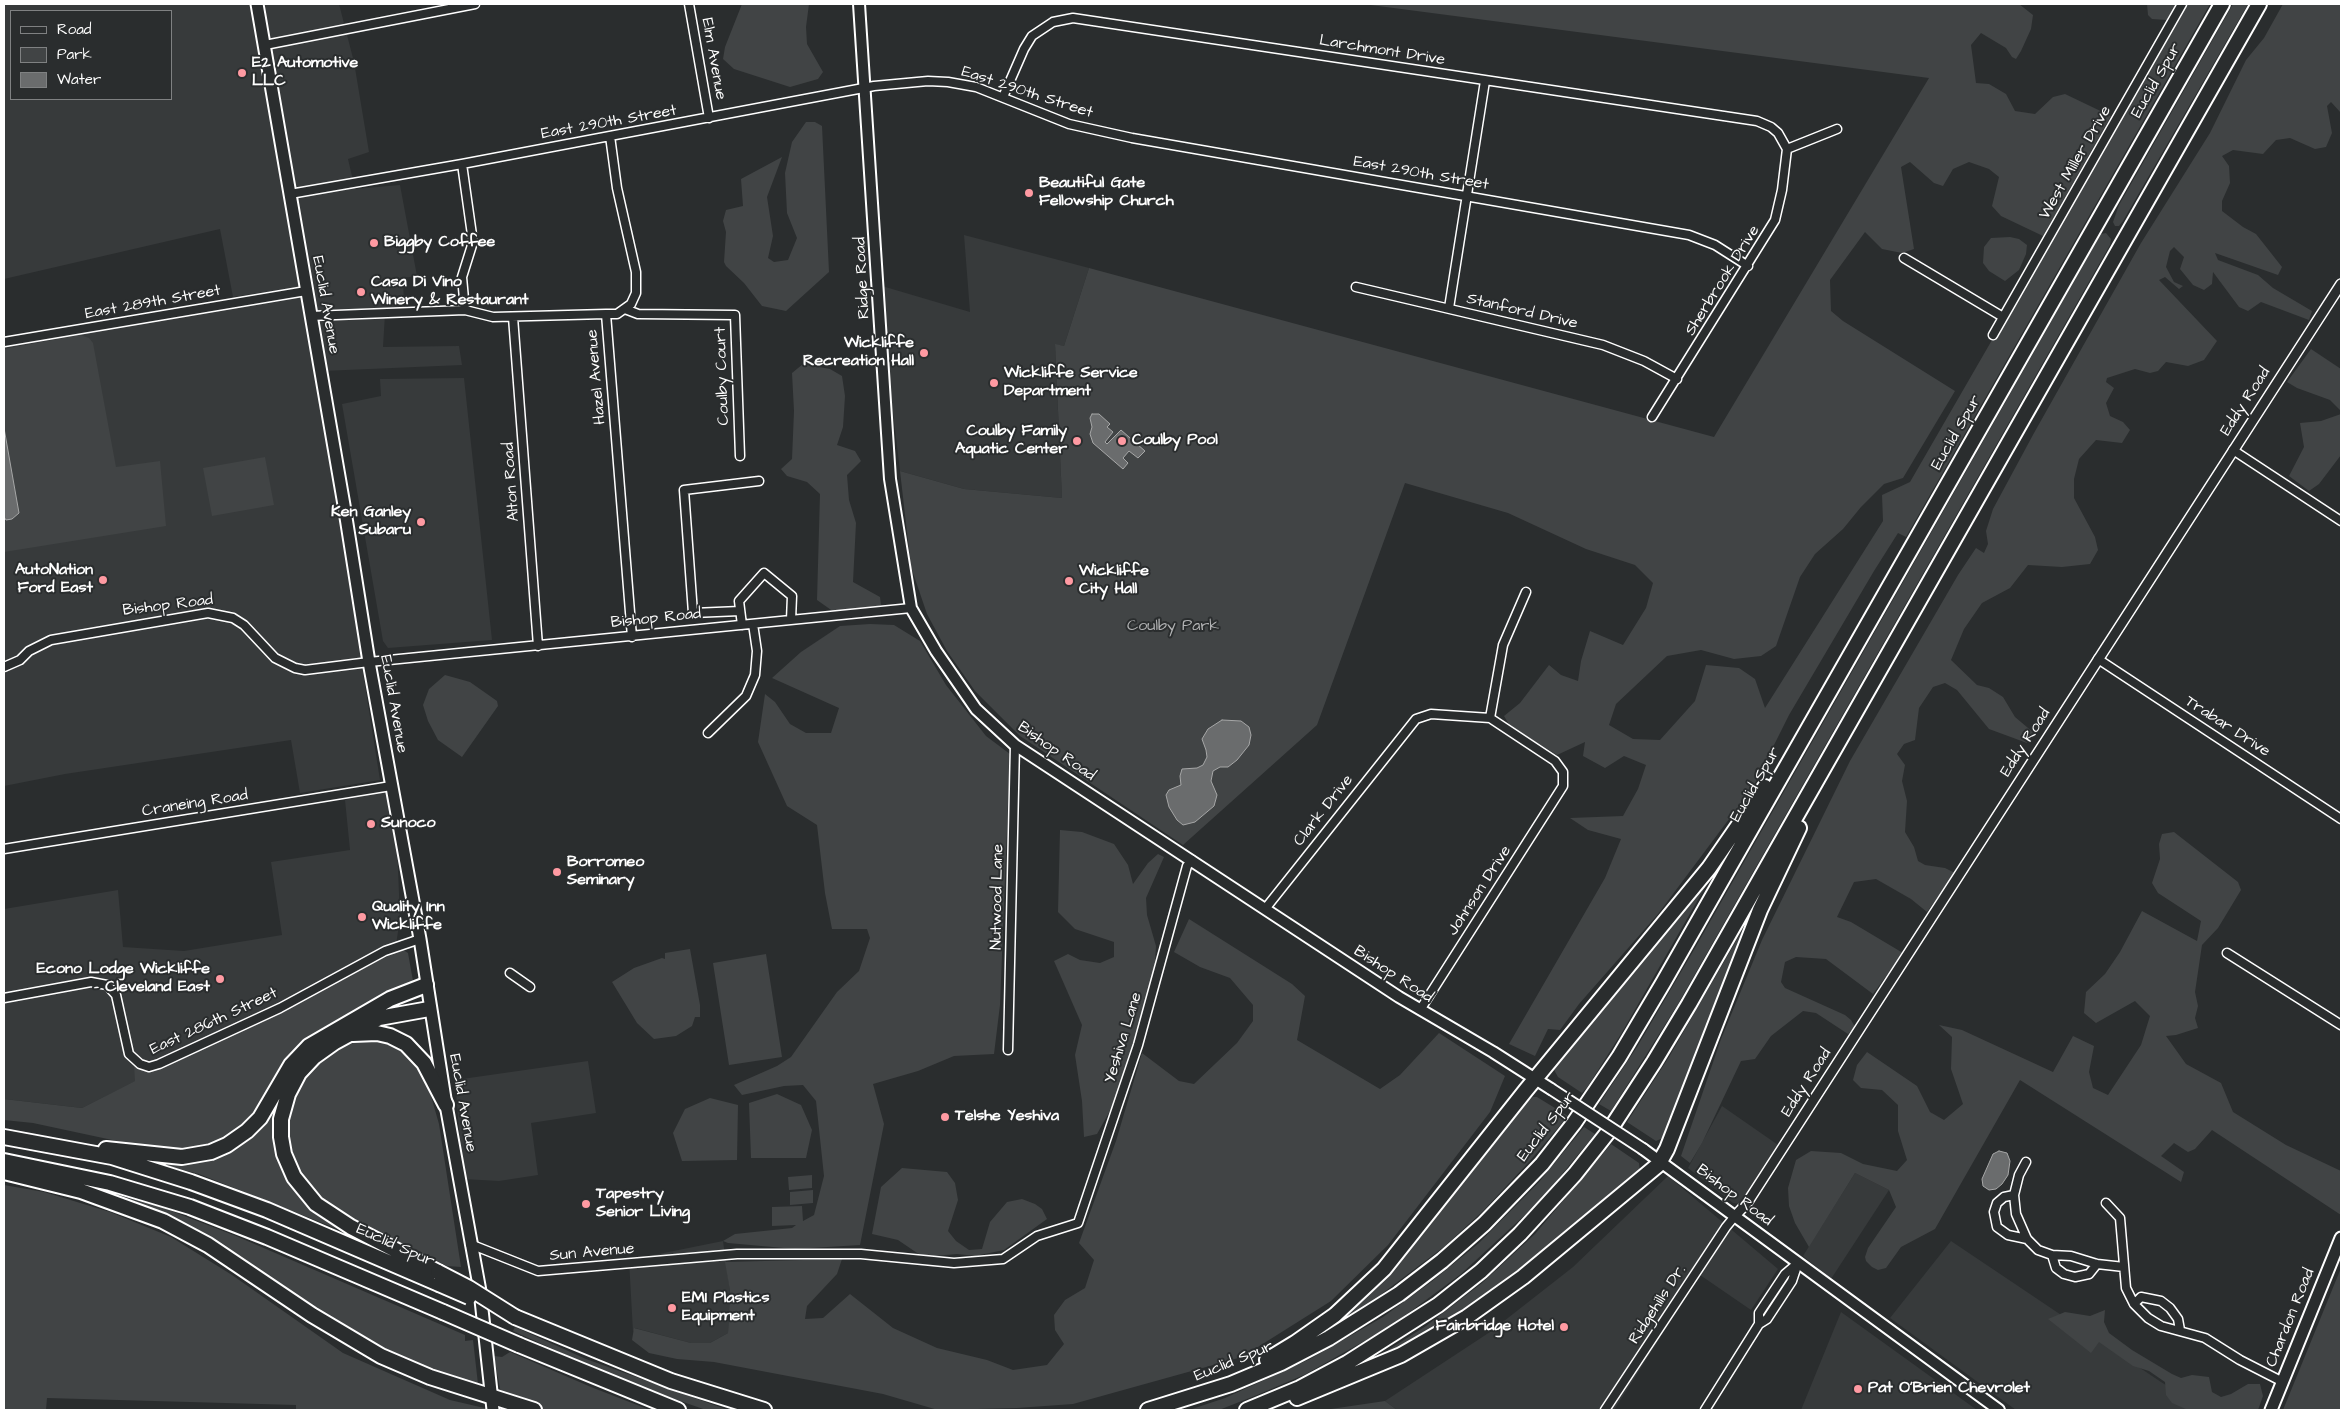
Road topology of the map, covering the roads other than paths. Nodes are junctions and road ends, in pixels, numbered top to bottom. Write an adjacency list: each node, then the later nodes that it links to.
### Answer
1 (257, 4): 8 (main road, Euclid Avenue)
2 (475, 4): 8 (street)
3 (689, 4): 12 (street, Elm Avenue)
4 (859, 4): 10 (main road, Ridge Road)
5 (2182, 4): 30 (street, West Miller Drive)
6 (2222, 4): 55 (highway, Euclid Spur)
7 (2259, 4): 53 (highway)
8 (264, 45): 17 (main road, Euclid Avenue)
9 (1485, 80): 11 (street, Larchmont Drive); 15 (street, Larchmont Drive); 18 (street)
10 (865, 88): 11 (street, East 290th Street); 12 (street, East 290th Street); 40 (main road, Ridge Road)
11 (1003, 98): 18 (street, East 290th Street)
12 (709, 118): 14 (street, East 290th Street)
13 (1837, 129): 15 (street)
14 (610, 136): 16 (street, East 290th Street); 24 (street)
15 (1787, 149): 20 (street, Sherbrook Drive)
16 (462, 164): 17 (street, East 290th Street); 26 (street)
17 (290, 194): 23 (main road, Euclid Avenue)
18 (1467, 196): 20 (street, East 290th Street); 25 (street)
19 (1904, 258): 30 (street)
20 (1748, 266): 33 (street, Sherbrook Drive)
21 (2341, 284): 35 (street, Eddy Road)
22 (1356, 287): 25 (street, Stanford Drive)
23 (306, 291): 28 (main road, Euclid Avenue); 32 (street, East 289th Street)
24 (625, 308): 27 (street, Hazel Avenue); 36 (street, Coulby Court)
25 (1449, 308): 33 (street, Stanford Drive)
26 (465, 310): 28 (street); 29 (street)
27 (606, 314): 29 (street); 47 (street, Hazel Avenue)
28 (310, 316): 50 (main road, Euclid Avenue)
29 (513, 317): 48 (street, Alton Road)
30 (2003, 317): 31 (street, West Miller Drive)
31 (1993, 335)
32 (4, 342)
33 (1677, 379): 34 (street, Sherbrook Drive)
34 (1652, 417)
35 (2233, 450): 38 (street); 49 (street, Eddy Road)
36 (740, 456)
37 (759, 481): 42 (street)
38 (2341, 521)
39 (1526, 592): 52 (street)
40 (911, 608): 43 (street, Bishop Road); 56 (main road, Bishop Road)
41 (740, 611): 42 (street); 43 (street); 45 (street)
42 (693, 613): 46 (street)
43 (791, 620): 44 (street, Bishop Road)
44 (753, 624): 45 (street, Bishop Road); 54 (street)
45 (742, 626): 46 (street, Bishop Road)
46 (694, 630): 47 (street, Bishop Road)
47 (632, 637): 48 (street, Bishop Road)
48 (538, 646): 50 (street, Bishop Road)
49 (2098, 659): 58 (street, Trabar Drive); 83 (street, Eddy Road)
50 (369, 662): 51 (street, Bishop Road); 57 (main road, Euclid Avenue)
51 (4, 667)
52 (1490, 718): 61 (street, Clark Drive); 69 (street, Johnson Drive)
53 (1851, 720): 78 (highway); 103 (highway)
54 (708, 732)
55 (1802, 740): 73 (highway); 96 (highway, Euclid Spur)
56 (1015, 745): 60 (main road, Bishop Road); 72 (street, Nutwood Lane)
57 (391, 786): 59 (street, Craneing Road); 62 (main road, Euclid Avenue)
58 (2341, 818)
59 (4, 848)
60 (1192, 860): 61 (main road, Bishop Road); 84 (street, Yeshiva Lane)
61 (1265, 909): 69 (main road, Bishop Road)
62 (420, 939): 65 (main road, Euclid Avenue); 67 (street, East 286th Street)
63 (2227, 953): 70 (street)
64 (510, 973): 66 (street)
65 (426, 985): 68 (main road, Euclid Avenue); 76 (highway)
66 (530, 987)
67 (4, 998)
68 (430, 1009): 71 (highway); 74 (main road, Euclid Avenue)
69 (1420, 1010): 73 (main road, Bishop Road)
70 (2341, 1025)
71 (345, 1036): 74 (highway); 92 (highway)
72 (1008, 1050)
73 (1536, 1079): 78 (main road, Bishop Road, bridge); 96 (highway)
74 (446, 1105): 87 (main road, Euclid Avenue)
75 (4, 1137): 76 (highway, Euclid Spur)
76 (58, 1146): 92 (highway, Euclid Spur)
77 (4, 1161): 100 (highway, bridge)
78 (1661, 1161): 83 (main road, Bishop Road); 104 (highway)
79 (2026, 1162): 81 (street)
80 (4, 1172): 97 (highway)
81 (2014, 1195): 86 (street); 86 (street)
82 (2106, 1203): 91 (street)
83 (1735, 1216): 89 (main road, Bishop Road); 105 (street, Ridgehills Dr.)
84 (1078, 1223): 87 (street, Sun Avenue)
85 (2341, 1238): 95 (main road, Chardon Road)
86 (2027, 1239): 88 (street)
87 (470, 1244): 97 (main road, Euclid Avenue)
88 (2052, 1255): 90 (street); 90 (street)
89 (1798, 1263): 106 (street); 107 (main road, Bishop Road)
90 (2097, 1264): 91 (street)
91 (2124, 1267): 93 (street)
92 (438, 1278): 101 (highway, bridge)
93 (2134, 1304): 94 (street); 94 (street)
94 (2180, 1330): 95 (street)
95 (2283, 1382): 108 (main road, Chardon Road)
96 (1206, 1393): 102 (highway, Euclid Spur)
97 (491, 1396): 98 (main road, Euclid Avenue); 99 (highway)
98 (494, 1410)
99 (534, 1410)
100 (678, 1410)
101 (764, 1410)
102 (1148, 1410)
103 (1246, 1410)
104 (1253, 1410)
105 (1605, 1410)
106 (1705, 1410)
107 (1999, 1410)
108 (2272, 1410)

